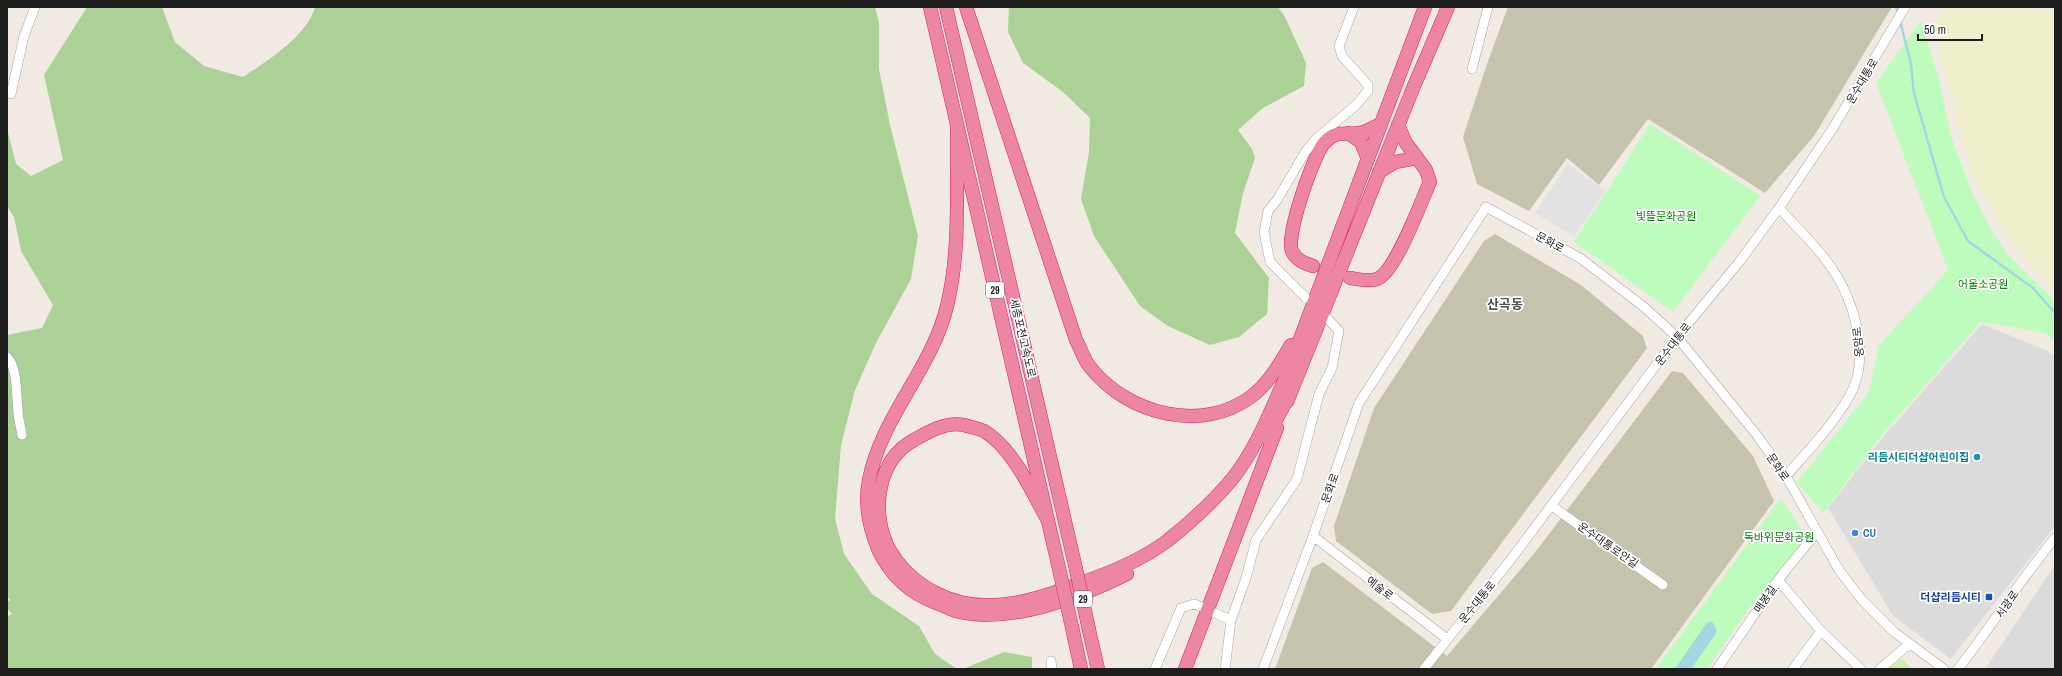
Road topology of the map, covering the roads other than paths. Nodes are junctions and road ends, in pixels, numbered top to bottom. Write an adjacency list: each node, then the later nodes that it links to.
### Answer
1 (35, 7): 11 (street)
2 (930, 7): 14 (highway, 세종포천고속도로 / 29)
3 (946, 7): 44 (highway, 세종포천고속도로 / 29, bridge)
4 (966, 7): 23 (highway)
5 (1354, 7): 22 (street)
6 (1425, 7): 12 (highway)
7 (1448, 7): 13 (highway)
8 (1488, 7): 10 (street)
9 (1905, 7): 19 (street, 운수대통로)
10 (1472, 69)
11 (11, 94)
12 (1381, 124): 15 (highway); 17 (highway)
13 (1398, 125): 16 (highway); 18 (highway)
14 (958, 129): 27 (highway); 31 (highway, 세종포천고속도로 / 29)
15 (1348, 133): 17 (highway); 20 (highway)
16 (1417, 158): 18 (highway); 21 (highway)
17 (1368, 159): 23 (highway)
18 (1379, 172): 27 (highway)
19 (1779, 208): 25 (street, 운수대통로); 29 (street, 옹암로)
20 (1313, 266)
21 (1350, 278)
22 (1306, 298)
23 (1308, 316): 31 (highway)
24 (1327, 318): 39 (street)
25 (1677, 337): 29 (street, 문화로); 30 (street, 운수대통로); 33 (street, 문화로)
26 (7, 357): 28 (street)
27 (1290, 394): 46 (highway)
28 (22, 435)
29 (1786, 476): 32 (street, 문화로)
30 (1552, 506): 36 (street, 운수대통로안길); 41 (street, 운수대통로)
31 (1048, 521): 43 (highway, 세종포천고속도로 / 29, bridge)
32 (1817, 532): 35 (street, 매봉길); 42 (street, 문화로)
33 (1313, 536): 41 (street, 예술로); 48 (street, 문화로)
34 (2055, 538): 55 (street, 서광로)
35 (1778, 580): 40 (street); 50 (street, 매봉길)
36 (1663, 585)
37 (1202, 607): 45 (street)
38 (1212, 612): 39 (street)
39 (1231, 620): 47 (street)
40 (1821, 631): 51 (street); 52 (street)
41 (1447, 639): 49 (street, 운수대통로)
42 (1909, 644): 53 (street); 54 (street, 문화로)
43 (1081, 669)
44 (1098, 669)
45 (1156, 669)
46 (1185, 669)
47 (1225, 669)
48 (1263, 669)
49 (1424, 669)
50 (1717, 669)
51 (1793, 669)
52 (1861, 669)
53 (1880, 669)
54 (1944, 669)
55 (1958, 669)

